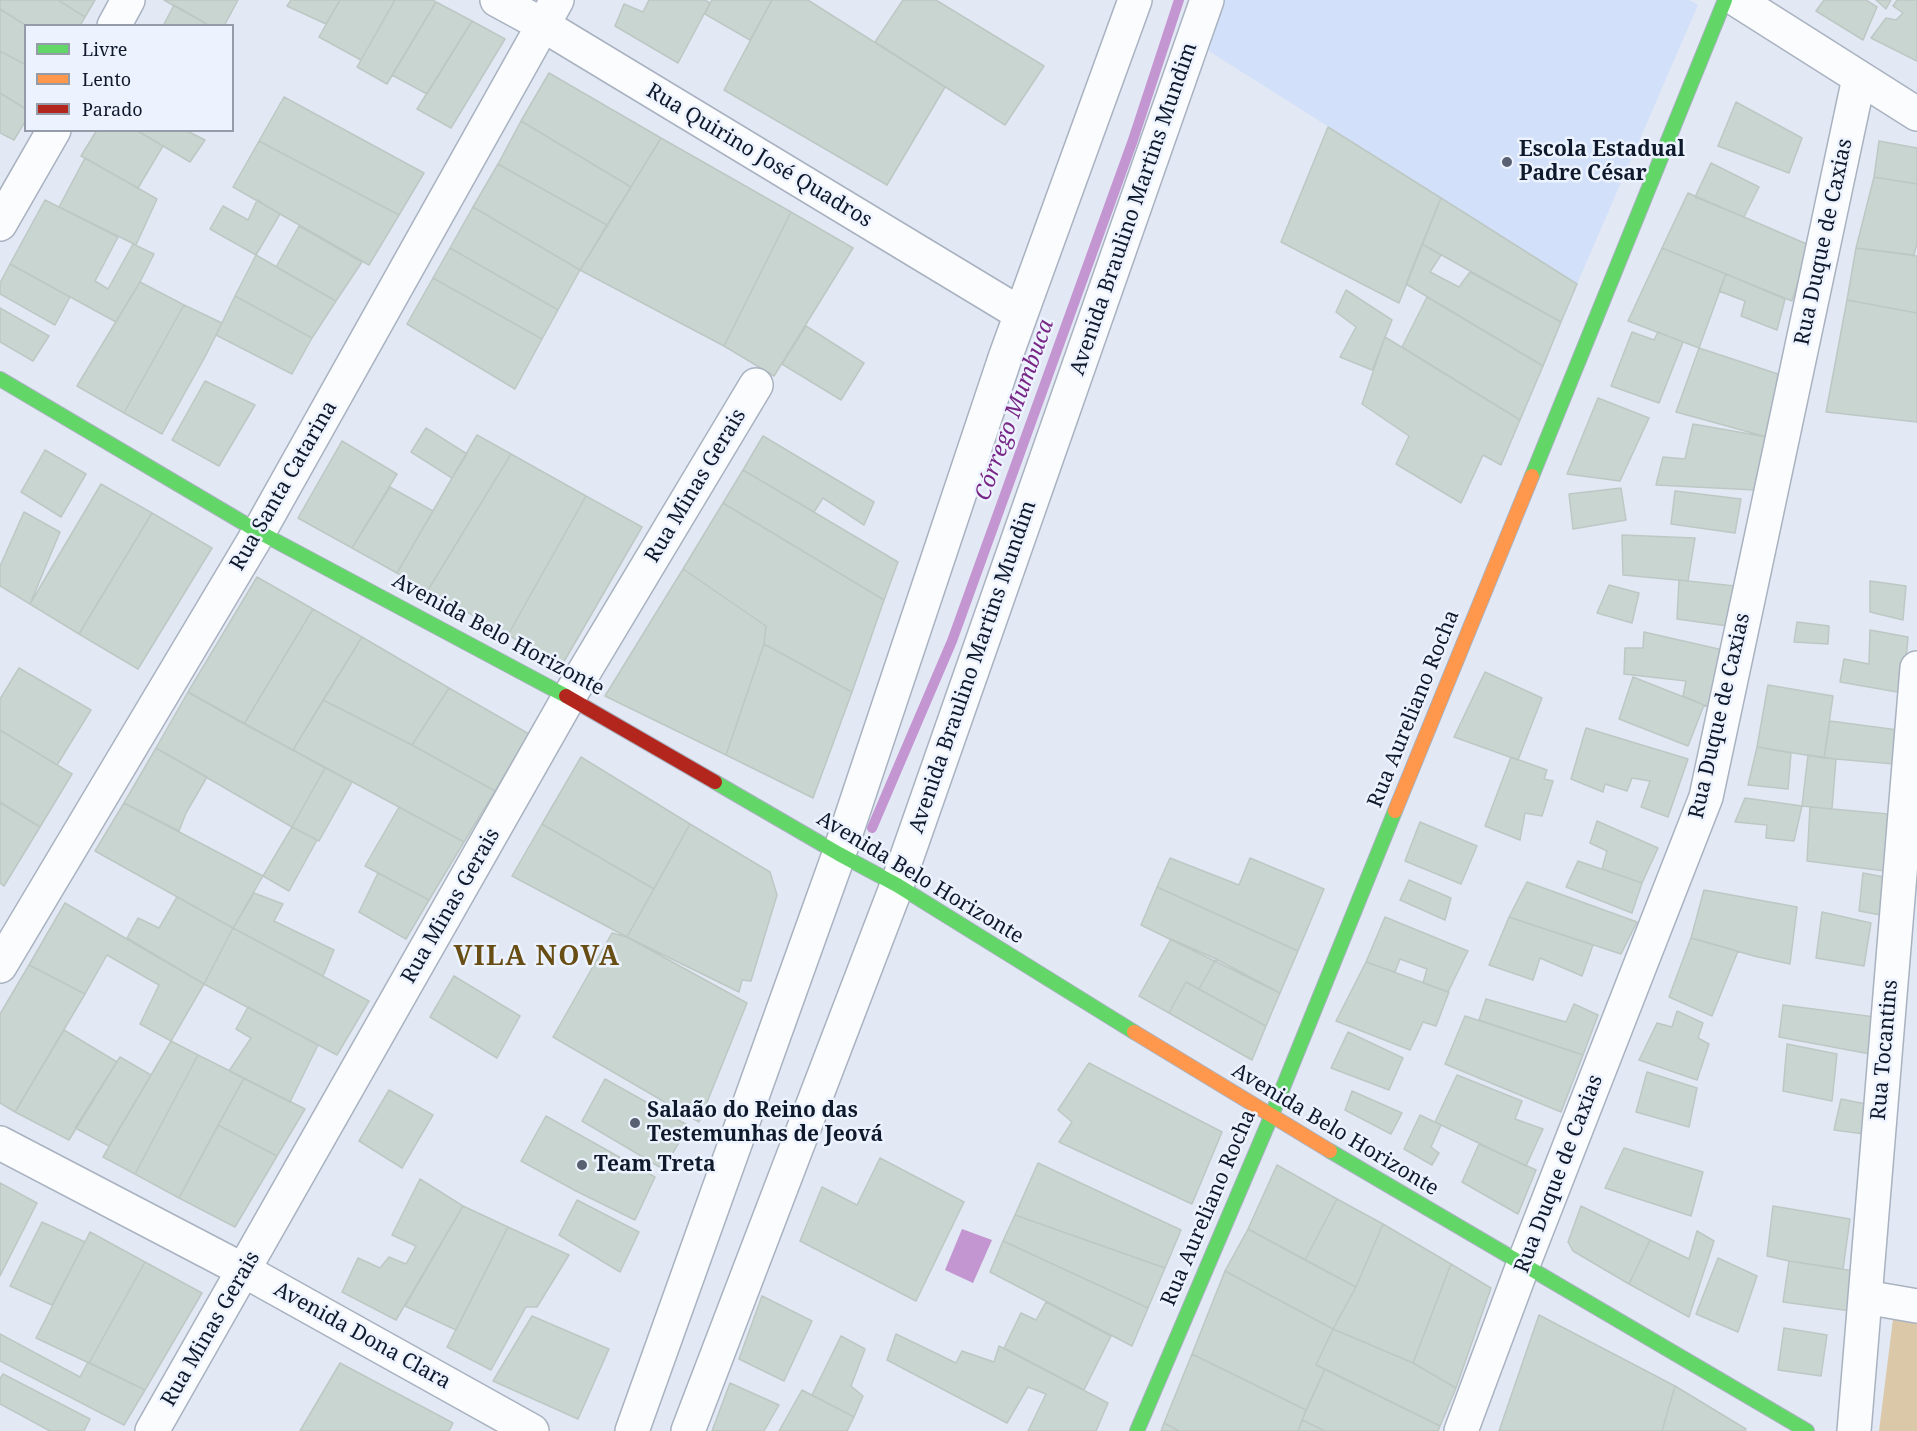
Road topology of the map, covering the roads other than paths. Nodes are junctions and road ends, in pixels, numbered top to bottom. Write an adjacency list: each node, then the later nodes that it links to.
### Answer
1 (128, 0): 8 (street)
2 (497, 0): 7 (street, Rua Quirino José Quadros)
3 (1135, 0): 13 (street)
4 (1207, 0): 20 (street, Avenida Braulino Martins Mundim)
5 (1725, 0): 22 (street, Rua Aureliano Rocha)
6 (1737, 0): 9 (street)
7 (550, 13): 13 (street, Rua Quirino José Quadros); 16 (street, Rua Santa Catarina)
8 (115, 24)
9 (1859, 78): 10 (street); 24 (street, Rua Duque de Caxias)
10 (1917, 114)
11 (53, 132): 12 (street)
12 (0, 224)
13 (1021, 314): 19 (street)
14 (0, 379): 16 (street, Avenida Belo Horizonte)
15 (756, 385): 18 (street, Rua Minas Gerais)
16 (259, 532): 18 (street, Avenida Belo Horizonte); 21 (street, Rua Santa Catarina)
17 (1917, 668): 26 (street, Rua Tocantins)
18 (570, 697): 19 (street, Avenida Belo Horizonte); 25 (street, Rua Minas Gerais)
19 (839, 854): 20 (street, Avenida Belo Horizonte); 30 (street)
20 (897, 885): 22 (street, Avenida Belo Horizonte); 31 (street, Avenida Braulino Martins Mundim)
21 (0, 966)
22 (1271, 1117): 24 (street, Avenida Belo Horizonte); 32 (street, Rua Aureliano Rocha)
23 (0, 1143): 25 (street, Avenida Dona Clara)
24 (1523, 1266): 33 (street, Rua Duque de Caxias); 34 (street, Avenida Belo Horizonte)
25 (244, 1271): 28 (street, Rua Minas Gerais); 29 (street, Avenida Dona Clara)
26 (1865, 1297): 27 (street); 35 (street, Rua Tocantins)
27 (1917, 1306)
28 (152, 1431)
29 (532, 1431)
30 (632, 1431)
31 (688, 1431)
32 (1137, 1431)
33 (1461, 1431)
34 (1807, 1431)
35 (1854, 1431)

